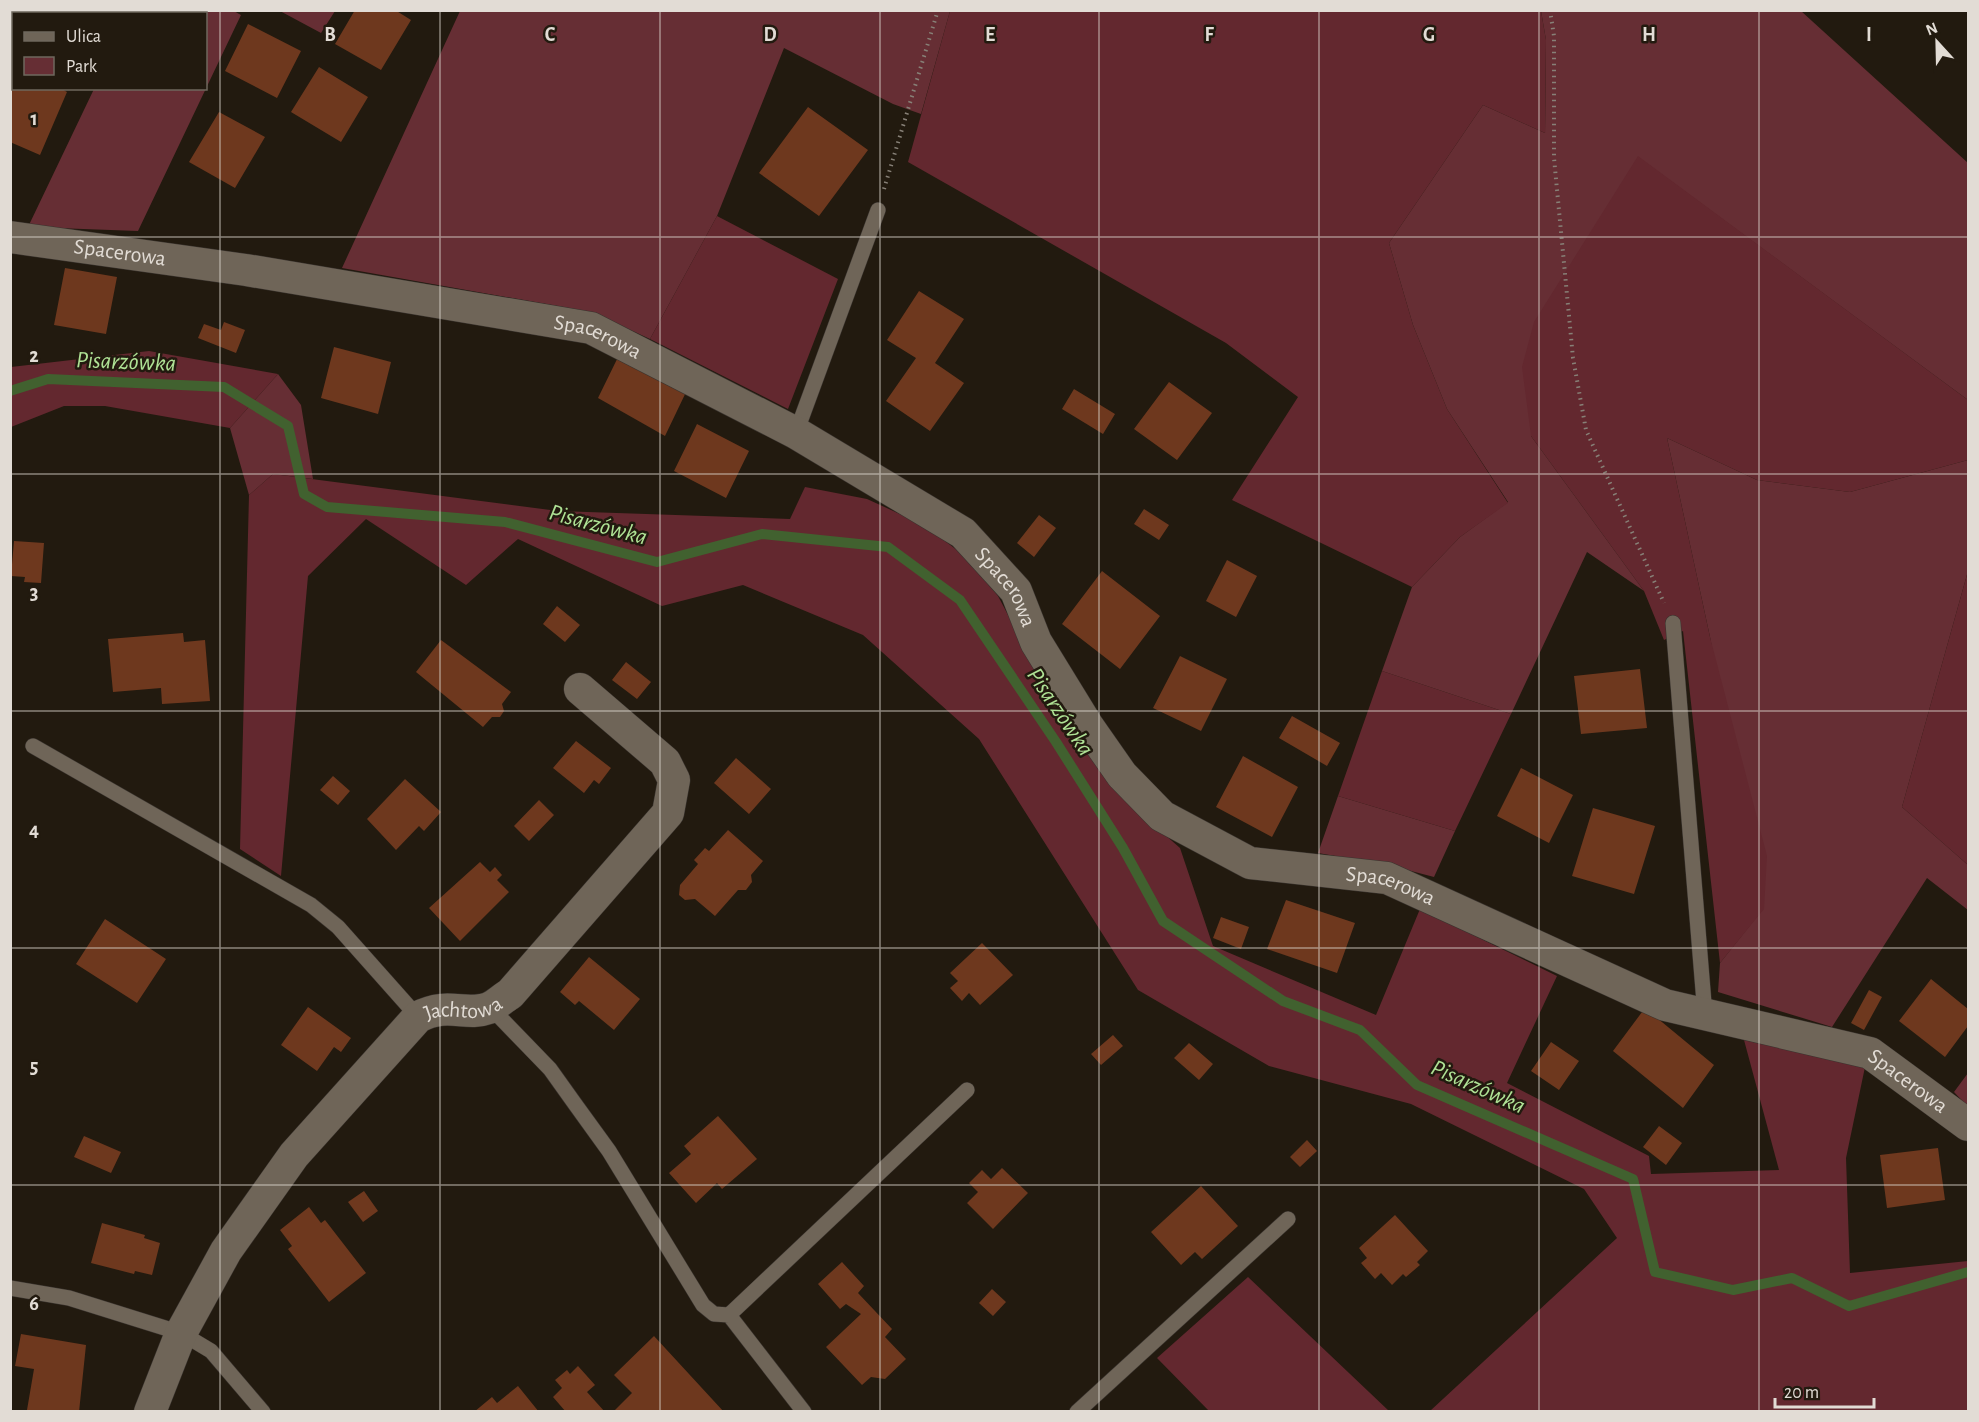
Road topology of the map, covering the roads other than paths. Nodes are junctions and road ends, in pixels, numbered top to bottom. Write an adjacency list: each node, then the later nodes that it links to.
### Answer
1 (878, 210): 3 (lane)
2 (10, 237): 3 (street, Spacerowa)
3 (796, 433): 8 (street, Spacerowa)
4 (1673, 623): 8 (lane)
5 (580, 689): 7 (street, Jachtowa)
6 (33, 746): 9 (lane)
7 (490, 1007): 9 (street, Jachtowa); 14 (lane)
8 (1705, 1015): 11 (street, Spacerowa)
9 (418, 1017): 15 (street, Jachtowa)
10 (967, 1090): 14 (lane)
11 (1968, 1125)
12 (1288, 1218): 19 (lane)
13 (10, 1288): 15 (lane)
14 (729, 1315): 18 (lane)
15 (181, 1333): 16 (street, Jachtowa); 17 (lane)
16 (150, 1412)
17 (263, 1412)
18 (804, 1412)
19 (1077, 1412)

